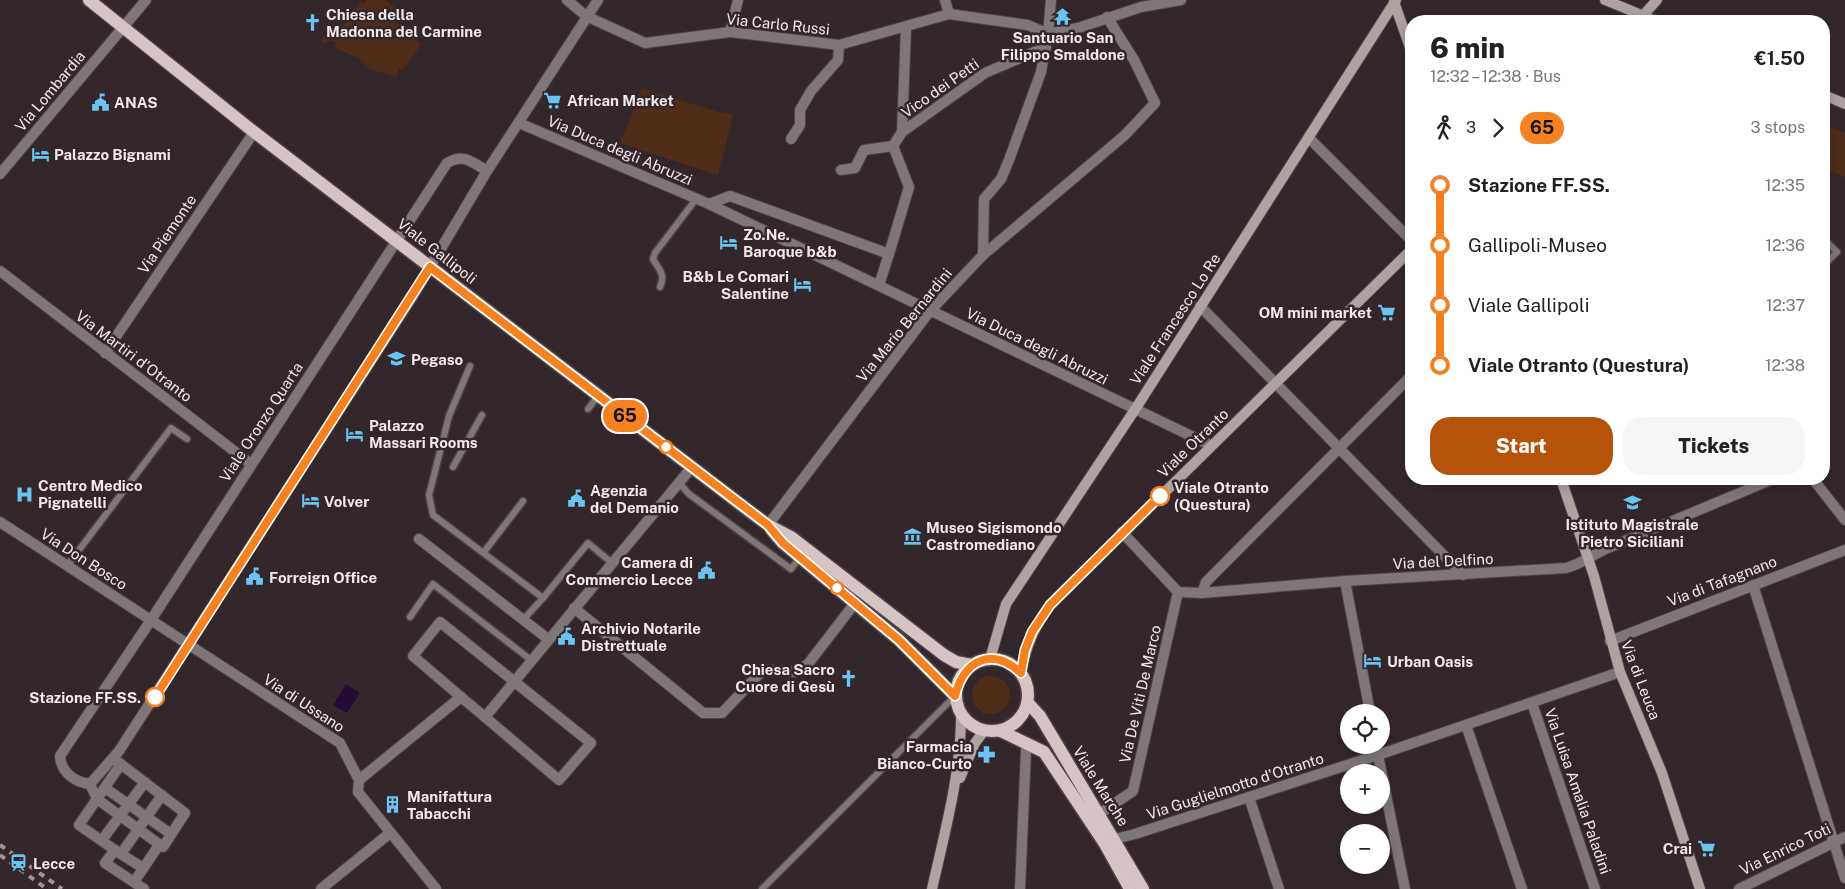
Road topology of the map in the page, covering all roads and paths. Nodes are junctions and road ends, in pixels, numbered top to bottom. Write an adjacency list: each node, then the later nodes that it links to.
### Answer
1 (89, 0): 18 (main road, Viale Gallipoli)
2 (146, 0): 18 (street, Via Lombardia)
3 (567, 0): 16 (street, Via Carlo Russi)
4 (598, 0): 16 (street)
5 (738, 0): 21 (street)
6 (945, 0): 13 (street)
7 (1051, 0): 20 (street)
8 (1181, 0): 12 (street)
9 (1605, 0): 14 (street)
10 (1657, 0): 15 (street)
11 (1395, 1): 22 (street); 30 (street, Viale Francesco Lo Re)
12 (1141, 4): 17 (street)
13 (949, 14): 19 (street, Via Carlo Russi); 20 (street, Via Carlo Russi)
14 (1633, 15)
15 (1644, 15)
16 (586, 16): 21 (street, Via Carlo Russi); 27 (street)
17 (1107, 17): 20 (street); 42 (street, Via Mario Bernardini)
18 (124, 27): 28 (main road, Viale Gallipoli); 35 (street, Via Lombardia)
19 (906, 28): 23 (street, Via Carlo Russi); 29 (street)
20 (1048, 29): 24 (street)
21 (730, 32): 23 (street, Via Carlo Russi)
22 (1405, 32)
23 (839, 45): 31 (street)
24 (1046, 47): 29 (street, Vico dei Petti); 42 (street)
25 (1830, 98): 26 (street)
26 (1845, 104)
27 (519, 123): 34 (street); 36 (street, Via Duca degli Abruzzi)
28 (254, 132): 39 (main road, Viale Gallipoli); 51 (street, Via Piemonte)
29 (902, 132): 32 (street)
30 (1310, 138): 38 (street); 49 (street, Viale Francesco Lo Re)
31 (791, 140)
32 (893, 146): 33 (street); 41 (street)
33 (841, 170)
34 (487, 171): 39 (street, Viale Oronzo Quarta); 45 (street)
35 (0, 174)
36 (696, 199): 37 (street, Via Duca degli Abruzzi); 48 (lane)
37 (710, 204): 41 (street); 47 (street, Via Duca degli Abruzzi)
38 (1405, 234)
39 (397, 240): 45 (main road, Viale Gallipoli); 62 (street, Viale Oronzo Quarta)
40 (1830, 246): 44 (lane)
41 (888, 254): 47 (street)
42 (983, 254): 50 (street, Via Mario Bernardini)
43 (1405, 256): 54 (street, Viale Otranto)
44 (1830, 259)
45 (430, 267): 55 (main road, Viale Gallipoli); 94 (street)
46 (0, 271): 51 (street, Via Martiri d'Otranto)
47 (879, 285): 50 (street, Via Duca degli Abruzzi)
48 (660, 287)
49 (1200, 306): 54 (street); 56 (street, Viale Francesco Lo Re)
50 (930, 311): 56 (street, Via Duca degli Abruzzi); 72 (street, Via Mario Bernardini)
51 (105, 353): 62 (street, Via Martiri d'Otranto)
52 (470, 366): 76 (lane)
53 (1405, 382): 61 (street)
54 (1276, 384): 60 (street, Viale Otranto); 61 (street)
55 (598, 396): 57 (lane); 64 (main road, Viale Gallipoli)
56 (1136, 408): 60 (street, Via Duca degli Abruzzi); 95 (street, Viale Francesco Lo Re)
57 (588, 409)
58 (482, 416): 63 (lane)
59 (187, 439): 80 (lane)
60 (1210, 445): 73 (street, Viale Otranto)
61 (1339, 448): 81 (street); 85 (street)
62 (251, 464): 90 (street, Viale Oronzo Quarta)
63 (453, 467)
64 (692, 467): 65 (street); 72 (main road, Viale Gallipoli)
65 (679, 483): 78 (lane); 79 (street)
66 (1563, 485): 77 (street, Via di Leuca)
67 (1759, 485): 77 (street, Via del Delfino)
68 (1818, 485): 70 (street)
69 (523, 501): 76 (lane)
70 (1845, 520)
71 (0, 522): 80 (street, Via Don Bosco)
72 (768, 525): 78 (main road, Viale Gallipoli); 97 (main road, Viale Gallipoli)
73 (1122, 532): 84 (street); 99 (street, Viale Otranto)
74 (419, 539): 91 (street)
75 (1845, 550): 83 (street, Via di Tafagnano)
76 (484, 552): 86 (lane)
77 (1588, 556): 81 (street, Via del Delfino); 93 (street, Via di Leuca)
78 (800, 557): 87 (main road, Viale Gallipoli)
79 (612, 563): 86 (lane); 88 (street)
80 (67, 566): 90 (street, Via Don Bosco)
81 (1462, 575): 82 (street, Via del Delfino)
82 (1345, 581): 85 (street, Via del Delfino); 105 (street)
83 (1753, 585): 93 (street, Via di Tafagnano); 134 (street)
84 (1178, 592): 85 (street, Via del Delfino); 125 (street, Via De Viti De Marco)
85 (1202, 593)
86 (543, 598): 91 (lane)
87 (855, 603): 88 (street); 101 (main road, Viale Gallipoli)
88 (574, 608): 92 (street)
89 (410, 617): 96 (lane)
90 (151, 620): 94 (street); 118 (street, Viale Oronzo Quarta)
91 (523, 620): 92 (street)
92 (548, 639): 96 (street)
93 (1610, 641): 98 (street, Via di Leuca)
94 (189, 645): 115 (street); 116 (street, Via di Ussano)
95 (990, 659): 97 (main road); 99 (main road)
96 (530, 660): 100 (street)
97 (972, 665): 101 (main road)
98 (1620, 672): 104 (street, Via Guglielmotto d'Otranto); 152 (street, Via di Leuca)
99 (1021, 673): 103 (main road)
100 (515, 680): 102 (street); 107 (street); 107 (street)
101 (955, 696): 106 (main road); 143 (lane)
102 (461, 698): 107 (street); 116 (street)
103 (1028, 703): 110 (main road); 125 (main road, Viale Marche)
104 (1532, 703): 108 (street, Via Guglielmotto d'Otranto); 151 (street, Via Luisa Amalia Paladini)
105 (1368, 704)
106 (961, 715): 109 (main road); 120 (street)
107 (485, 717)
108 (1466, 725): 112 (street, Via Guglielmotto d'Otranto); 150 (street)
109 (984, 731): 110 (main road); 120 (street)
110 (1000, 731): 111 (main road, Viale Marche)
111 (1028, 743): 145 (street); 146 (main road, Viale Marche)
112 (1390, 746)
113 (1366, 754): 122 (street, Via Guglielmotto d'Otranto)
114 (1378, 754): 149 (street)
115 (118, 758): 117 (street); 118 (street); 119 (street)
116 (359, 780): 129 (street, Via di Ussano)
117 (145, 782): 121 (street); 124 (street)
118 (90, 784): 123 (street)
119 (105, 788): 123 (street); 124 (street)
120 (954, 791): 144 (street)
121 (162, 795): 127 (street); 130 (street)
122 (1249, 797): 132 (street, Via Guglielmotto d'Otranto); 148 (street)
123 (98, 799): 126 (street); 133 (street)
124 (128, 804): 126 (street); 127 (street)
125 (1099, 814): 132 (main road, Viale Marche)
126 (120, 816): 128 (street); 133 (street)
127 (146, 817): 128 (street); 130 (street)
128 (138, 829): 135 (street); 136 (street)
129 (390, 833): 141 (street); 142 (street, Via di Ussano)
130 (171, 834): 135 (street)
131 (1845, 836): 134 (street, Via Enrico Toti)
132 (1115, 839): 147 (main road, Viale Marche)
133 (102, 840): 136 (street)
134 (1834, 842): 138 (street); 153 (street, Via Enrico Toti)
135 (159, 845): 137 (street)
136 (118, 852): 137 (street); 139 (street)
137 (143, 868): 139 (street)
138 (1845, 878)
139 (134, 882): 140 (street)
140 (144, 889)
141 (321, 889)
142 (436, 889)
143 (762, 889)
144 (932, 889)
145 (1020, 889)
146 (1130, 889)
147 (1144, 889)
148 (1279, 889)
149 (1405, 889)
150 (1522, 889)
151 (1595, 889)
152 (1700, 889)
153 (1739, 889)

